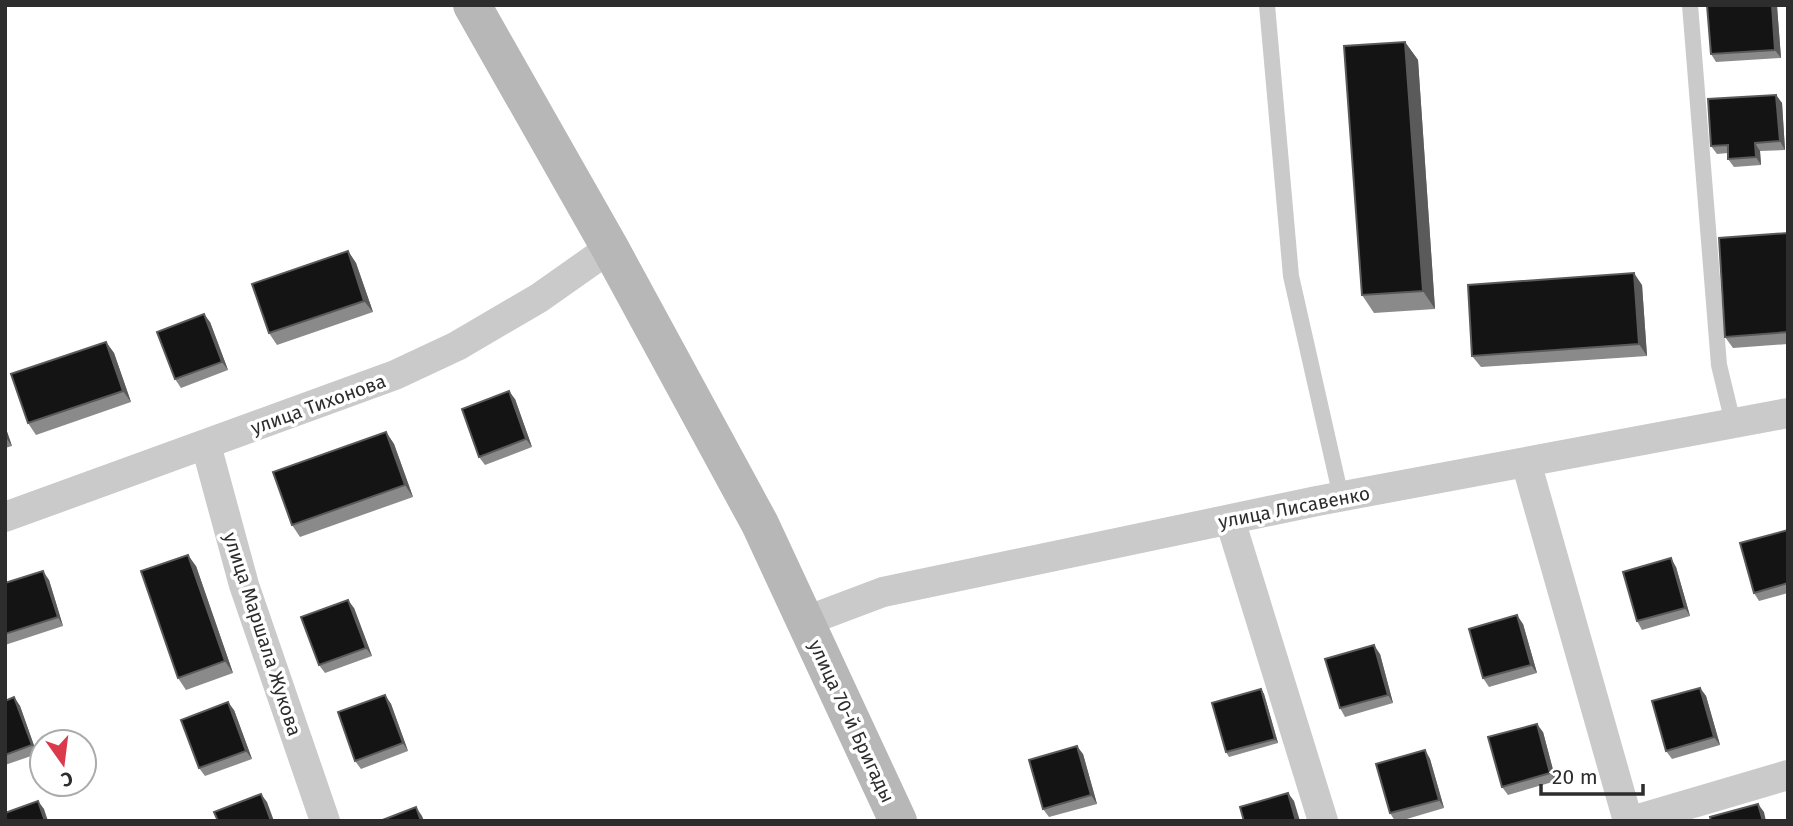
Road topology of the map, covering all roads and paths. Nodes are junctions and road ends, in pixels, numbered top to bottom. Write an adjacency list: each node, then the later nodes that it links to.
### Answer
1 (472, 5): 4 (main road, улица 70-й Бригады)
2 (1267, 5): 9 (lane)
3 (1690, 5): 6 (lane)
4 (610, 248): 7 (street, улица Тихонова); 12 (main road, улица 70-й Бригады)
5 (1788, 413): 6 (street, улица Лисавенко)
6 (1733, 424): 8 (street, улица Лисавенко)
7 (206, 445): 10 (street, улица Тихонова); 15 (street, улица Маршала Жукова)
8 (1526, 462): 9 (street, улица Лисавенко); 14 (street)
9 (1341, 497): 11 (street, улица Лисавенко)
10 (5, 517)
11 (1230, 520): 12 (street, улица Лисавенко); 17 (street)
12 (806, 621): 16 (main road, улица 70-й Бригады)
13 (1788, 775): 14 (street)
14 (1639, 820)
15 (325, 821)
16 (898, 821)
17 (1323, 821)

